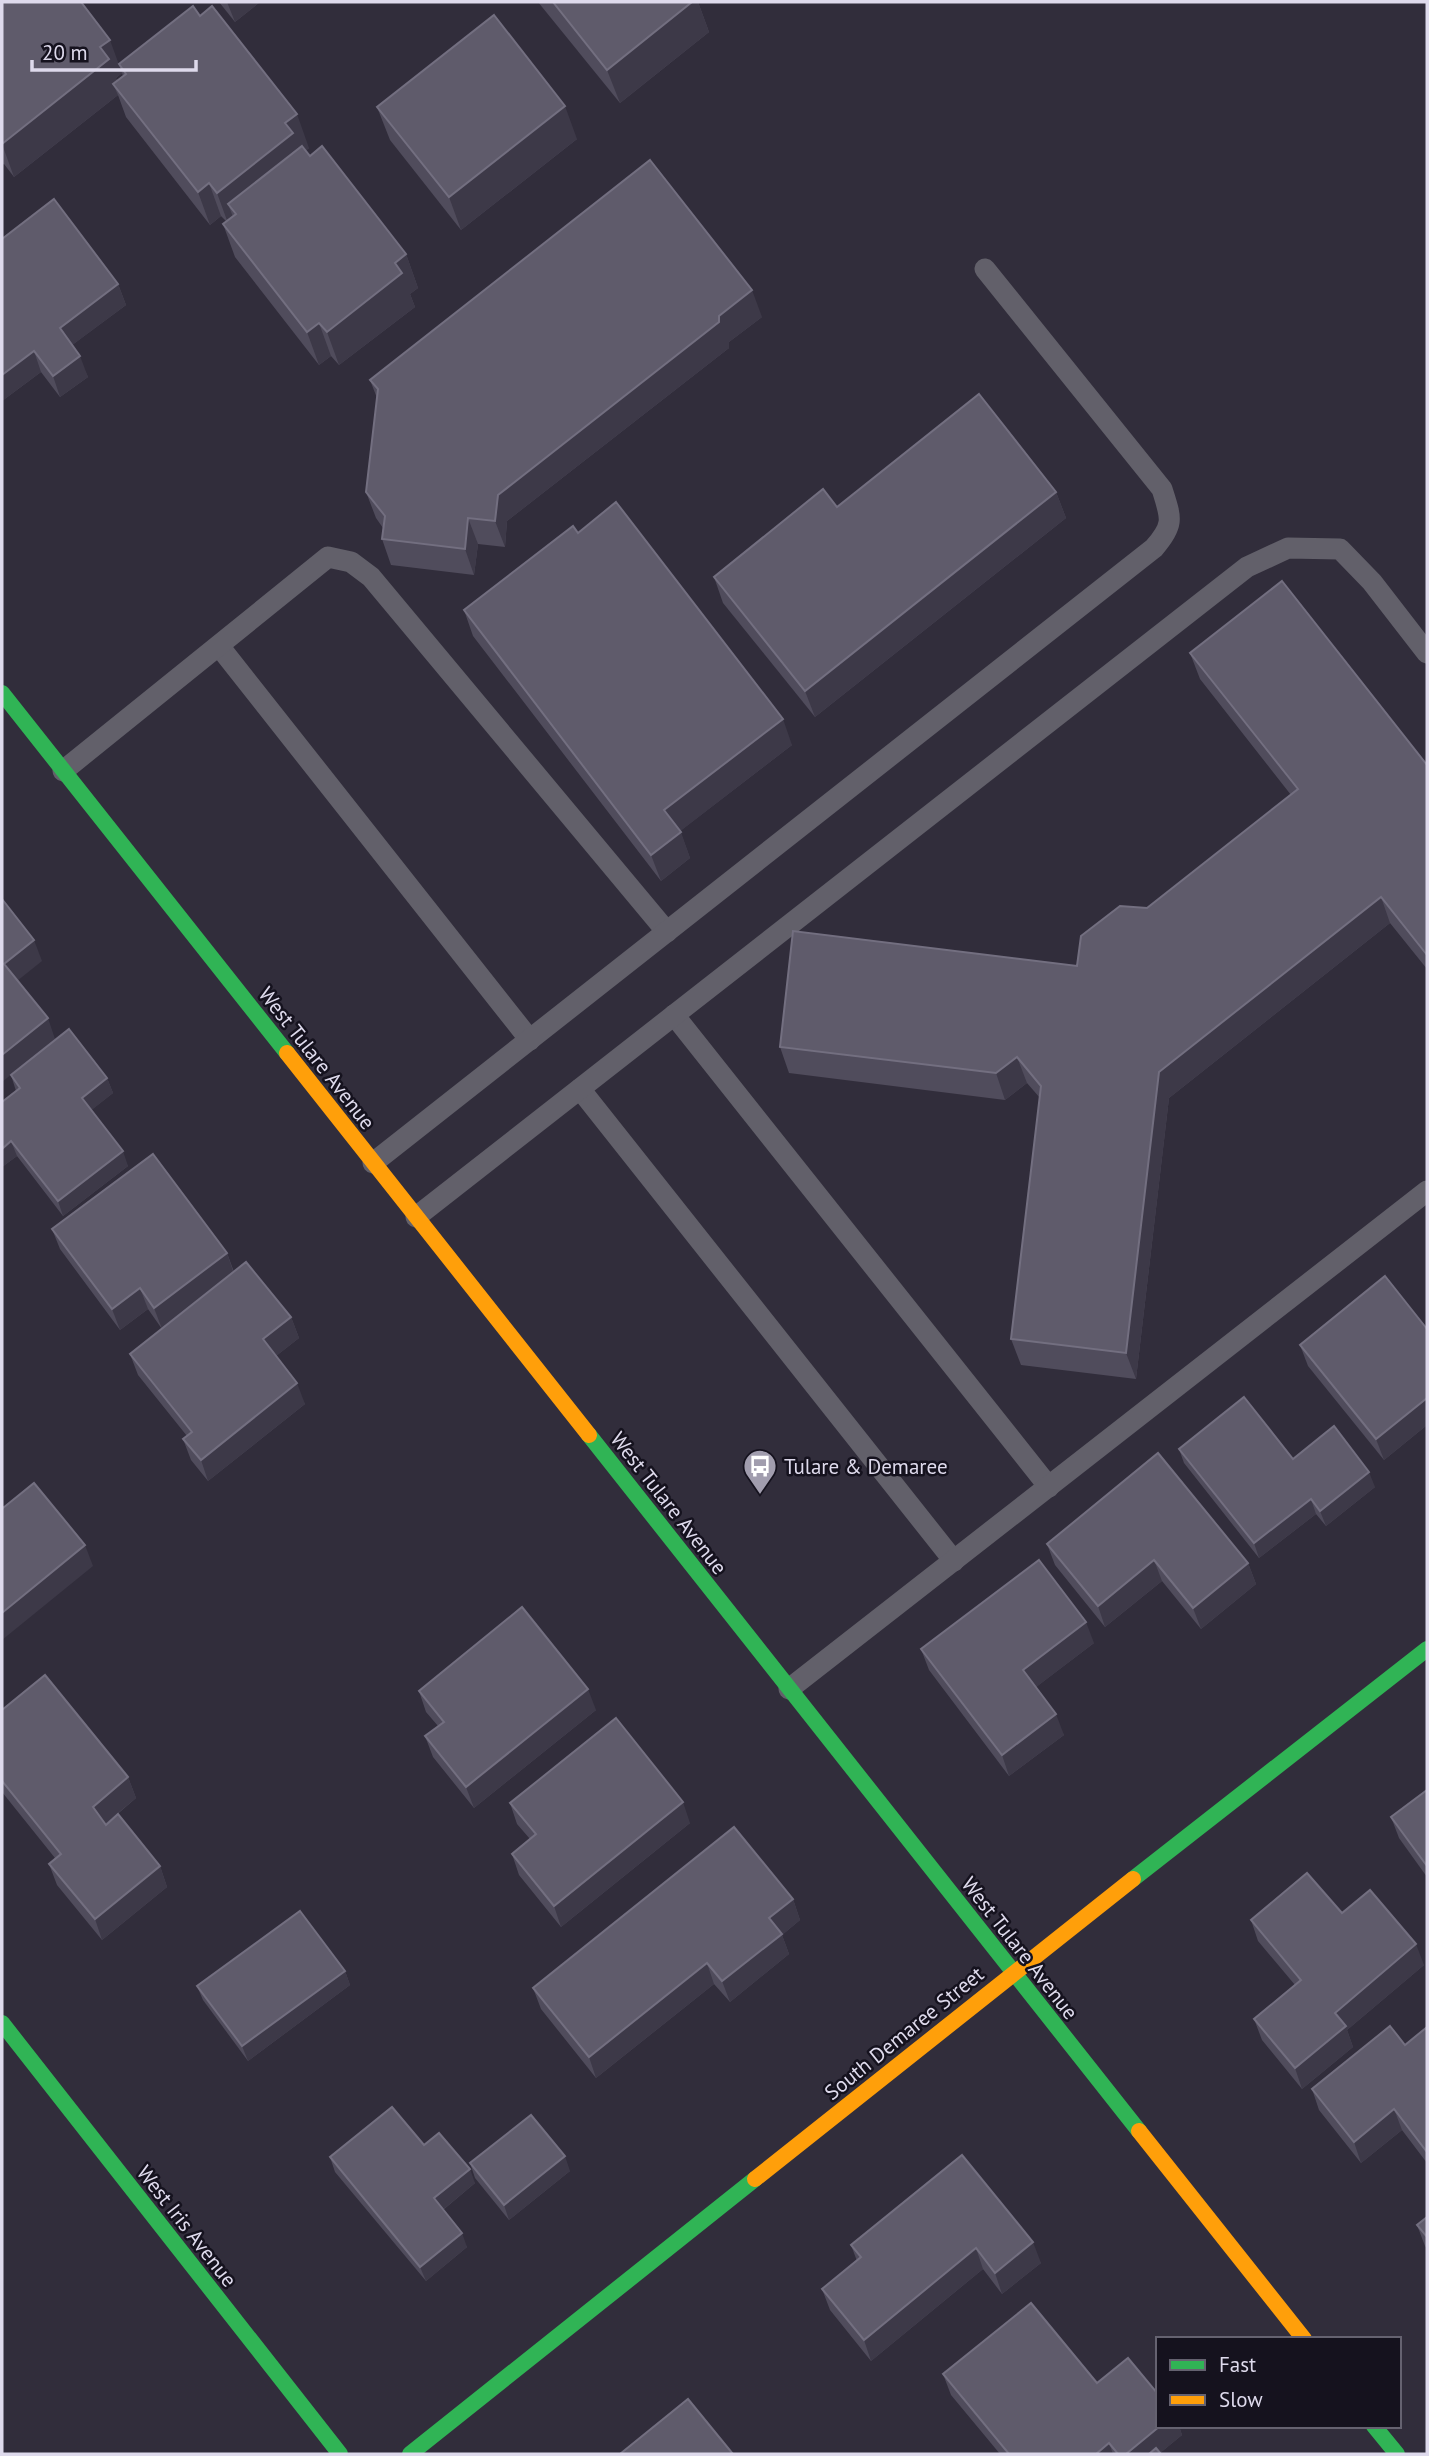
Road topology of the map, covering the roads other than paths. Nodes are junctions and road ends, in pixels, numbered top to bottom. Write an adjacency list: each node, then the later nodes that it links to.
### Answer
1 (985, 269): 6 (lane)
2 (219, 646): 5 (lane); 6 (lane); 8 (lane)
3 (1427, 653): 7 (lane)
4 (2, 693): 5 (street, West Tulare Avenue)
5 (63, 771): 10 (street, West Tulare Avenue)
6 (667, 932): 8 (lane)
7 (674, 1015): 9 (lane); 13 (lane)
8 (530, 1040): 10 (lane)
9 (580, 1089): 12 (lane); 14 (lane)
10 (373, 1163): 12 (street, West Tulare Avenue)
11 (1427, 1191): 13 (lane)
12 (416, 1217): 16 (street, West Tulare Avenue)
13 (1049, 1487): 14 (lane)
14 (954, 1562): 16 (lane)
15 (1427, 1649): 17 (street, South Demaree Street)
16 (789, 1689): 17 (street, West Tulare Avenue)
17 (1013, 1973): 19 (street, West Tulare Avenue); 22 (street, South Demaree Street)
18 (2, 2023): 21 (street, West Iris Avenue)
19 (1302, 2337)
20 (1376, 2428): 23 (street)
21 (340, 2454)
22 (410, 2454)
23 (1396, 2454)

